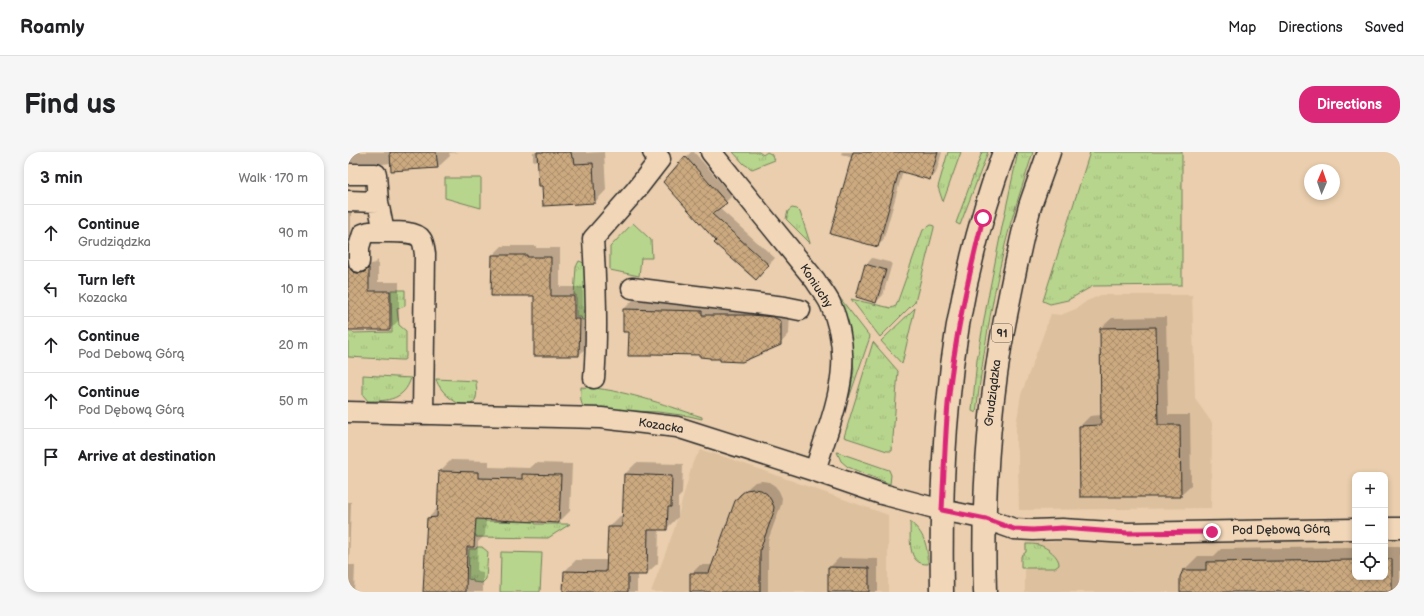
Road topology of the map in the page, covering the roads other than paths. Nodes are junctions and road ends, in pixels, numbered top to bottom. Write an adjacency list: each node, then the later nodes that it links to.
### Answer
1 (711, 152): 15 (street, Koniuchy)
2 (1004, 152): 16 (main road)
3 (1049, 152): 17 (main road, Grudziądzka / 91)
4 (660, 154): 12 (street)
5 (348, 174): 7 (street)
6 (348, 201): 7 (street)
7 (378, 202): 8 (street)
8 (384, 232): 9 (street); 14 (street)
9 (359, 262)
10 (632, 288): 11 (street)
11 (800, 310)
12 (594, 378)
13 (348, 412): 14 (street, Kozacka)
14 (423, 414): 15 (street, Kozacka)
15 (816, 471): 16 (street, Kozacka)
16 (942, 510): 17 (street, Kozacka); 21 (main road)
17 (986, 519): 20 (street, Pod Dębową Górą); 22 (main road, Grudziądzka / 91)
18 (1388, 528): 19 (street)
19 (1400, 528)
20 (1352, 529)
21 (942, 592)
22 (985, 592)

